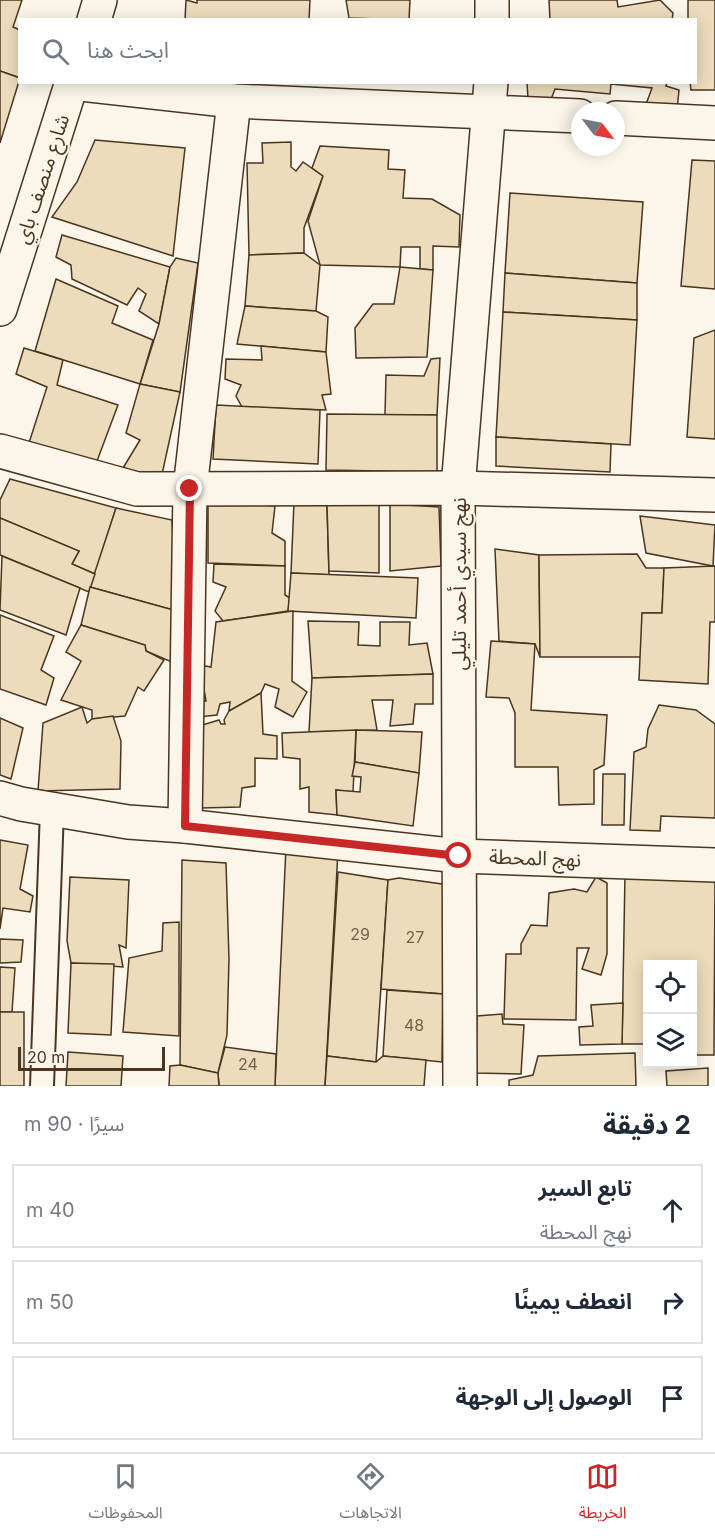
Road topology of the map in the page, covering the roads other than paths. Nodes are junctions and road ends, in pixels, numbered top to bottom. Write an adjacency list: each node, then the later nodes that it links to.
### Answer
1 (100, 0): 3 (street)
2 (492, 0): 4 (street)
3 (95, 18)
4 (492, 18)
5 (72, 84): 12 (street, شارع منصف باي)
6 (81, 84): 8 (street)
7 (490, 97): 8 (street); 9 (street); 14 (street, نهج سيدي أحمد تليلي)
8 (234, 101): 15 (street)
9 (571, 114)
10 (625, 118): 11 (street)
11 (715, 123)
12 (0, 309)
13 (0, 451): 15 (street)
14 (458, 488): 15 (street); 16 (street); 20 (street, نهج سيدي أحمد تليلي)
15 (190, 489): 19 (street)
16 (715, 495)
17 (0, 798): 18 (street, نهج المحطة)
18 (52, 810): 19 (street, نهج المحطة); 22 (lane)
19 (185, 826): 20 (street, نهج المحطة)
20 (459, 856): 21 (street, نهج المحطة); 23 (street, نهج سيدي أحمد تليلي)
21 (715, 865)
22 (42, 1086)
23 (460, 1086)

